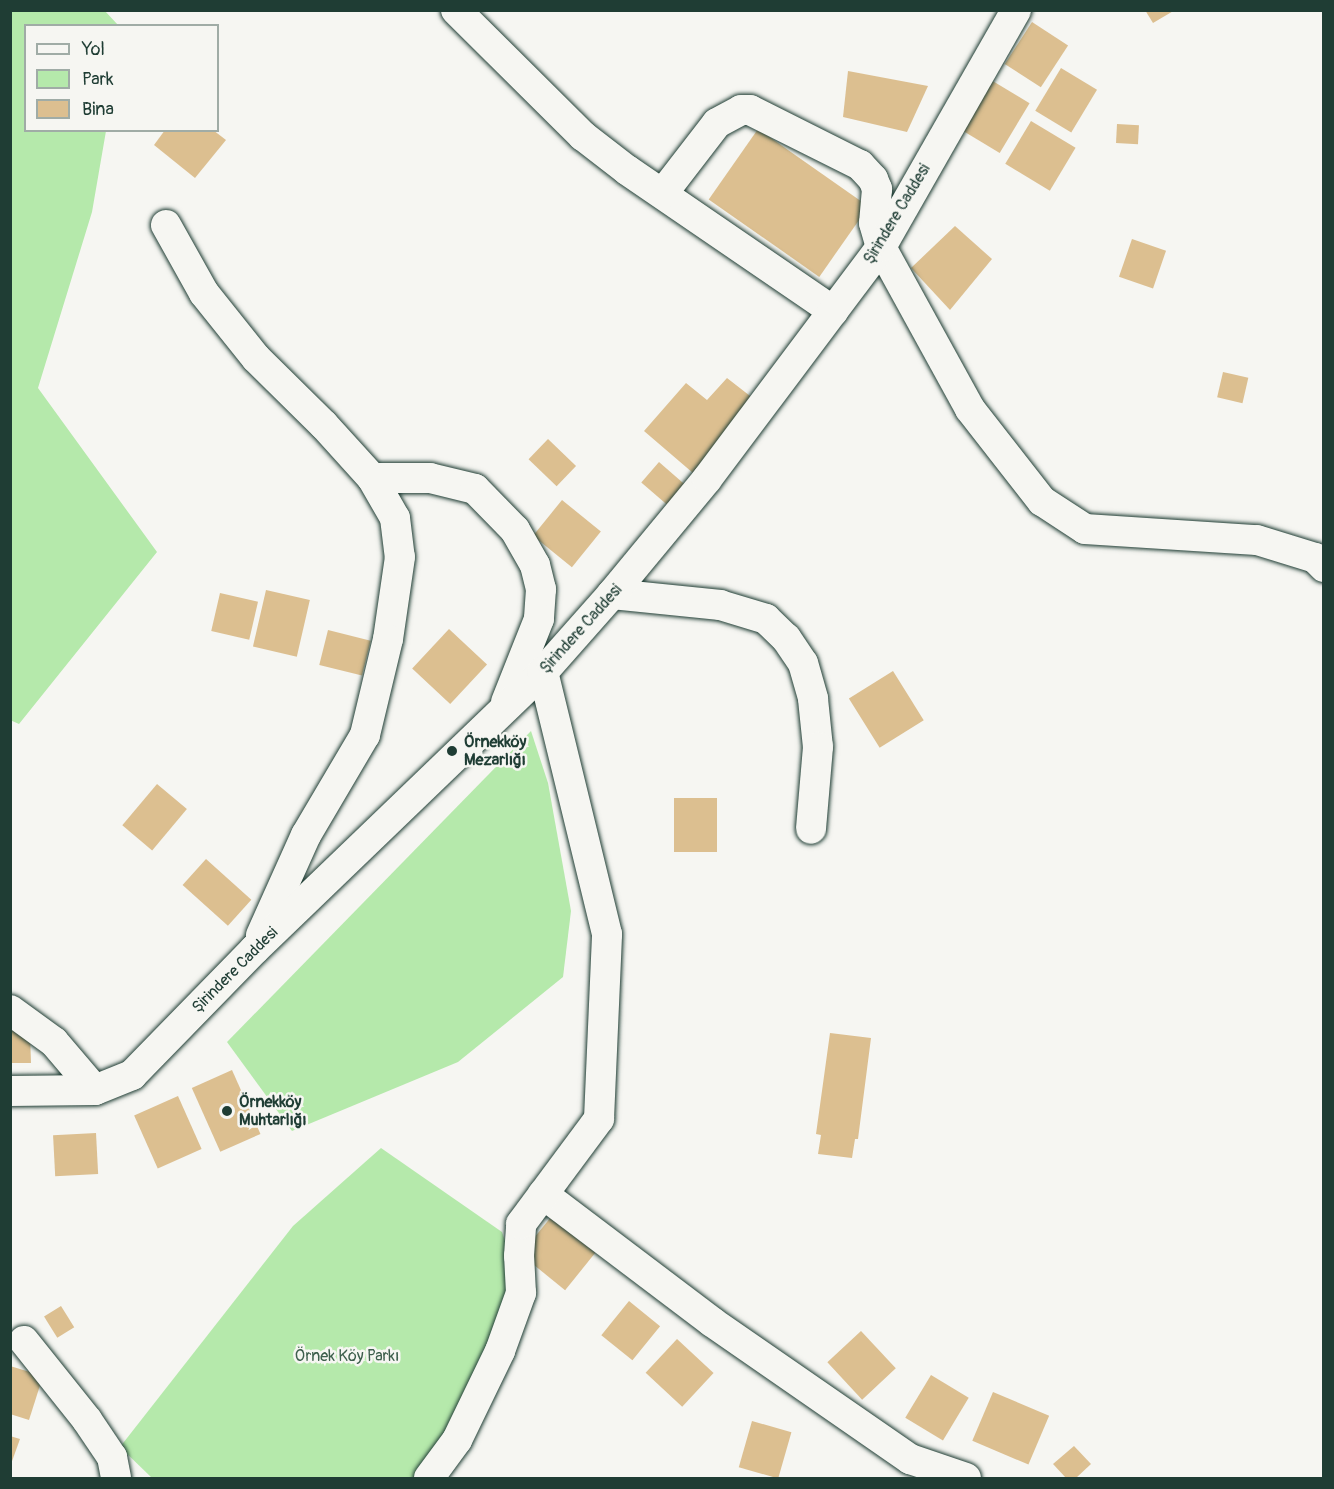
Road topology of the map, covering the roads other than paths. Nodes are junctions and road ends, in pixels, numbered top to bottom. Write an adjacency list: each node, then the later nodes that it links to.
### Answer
1 (456, 10): 3 (street)
2 (1016, 10): 5 (street, Şirindere Caddesi)
3 (663, 193): 5 (street); 6 (street)
4 (166, 225): 7 (street)
5 (881, 247): 6 (street, Şirindere Caddesi); 8 (street)
6 (833, 311): 9 (street, Şirindere Caddesi)
7 (372, 478): 11 (street); 13 (street)
8 (1321, 559)
9 (612, 594): 10 (street, Şirindere Caddesi); 12 (street)
10 (543, 672): 11 (street, Şirindere Caddesi); 17 (street)
11 (503, 710): 13 (street, Şirindere Caddesi)
12 (811, 829)
13 (255, 949): 15 (street, Şirindere Caddesi)
14 (10, 1010): 15 (street)
15 (95, 1090): 16 (street, Şirindere Caddesi)
16 (10, 1091)
17 (543, 1194): 20 (street); 21 (street)
18 (24, 1341): 19 (street)
19 (116, 1479)
20 (429, 1479)
21 (966, 1479)

